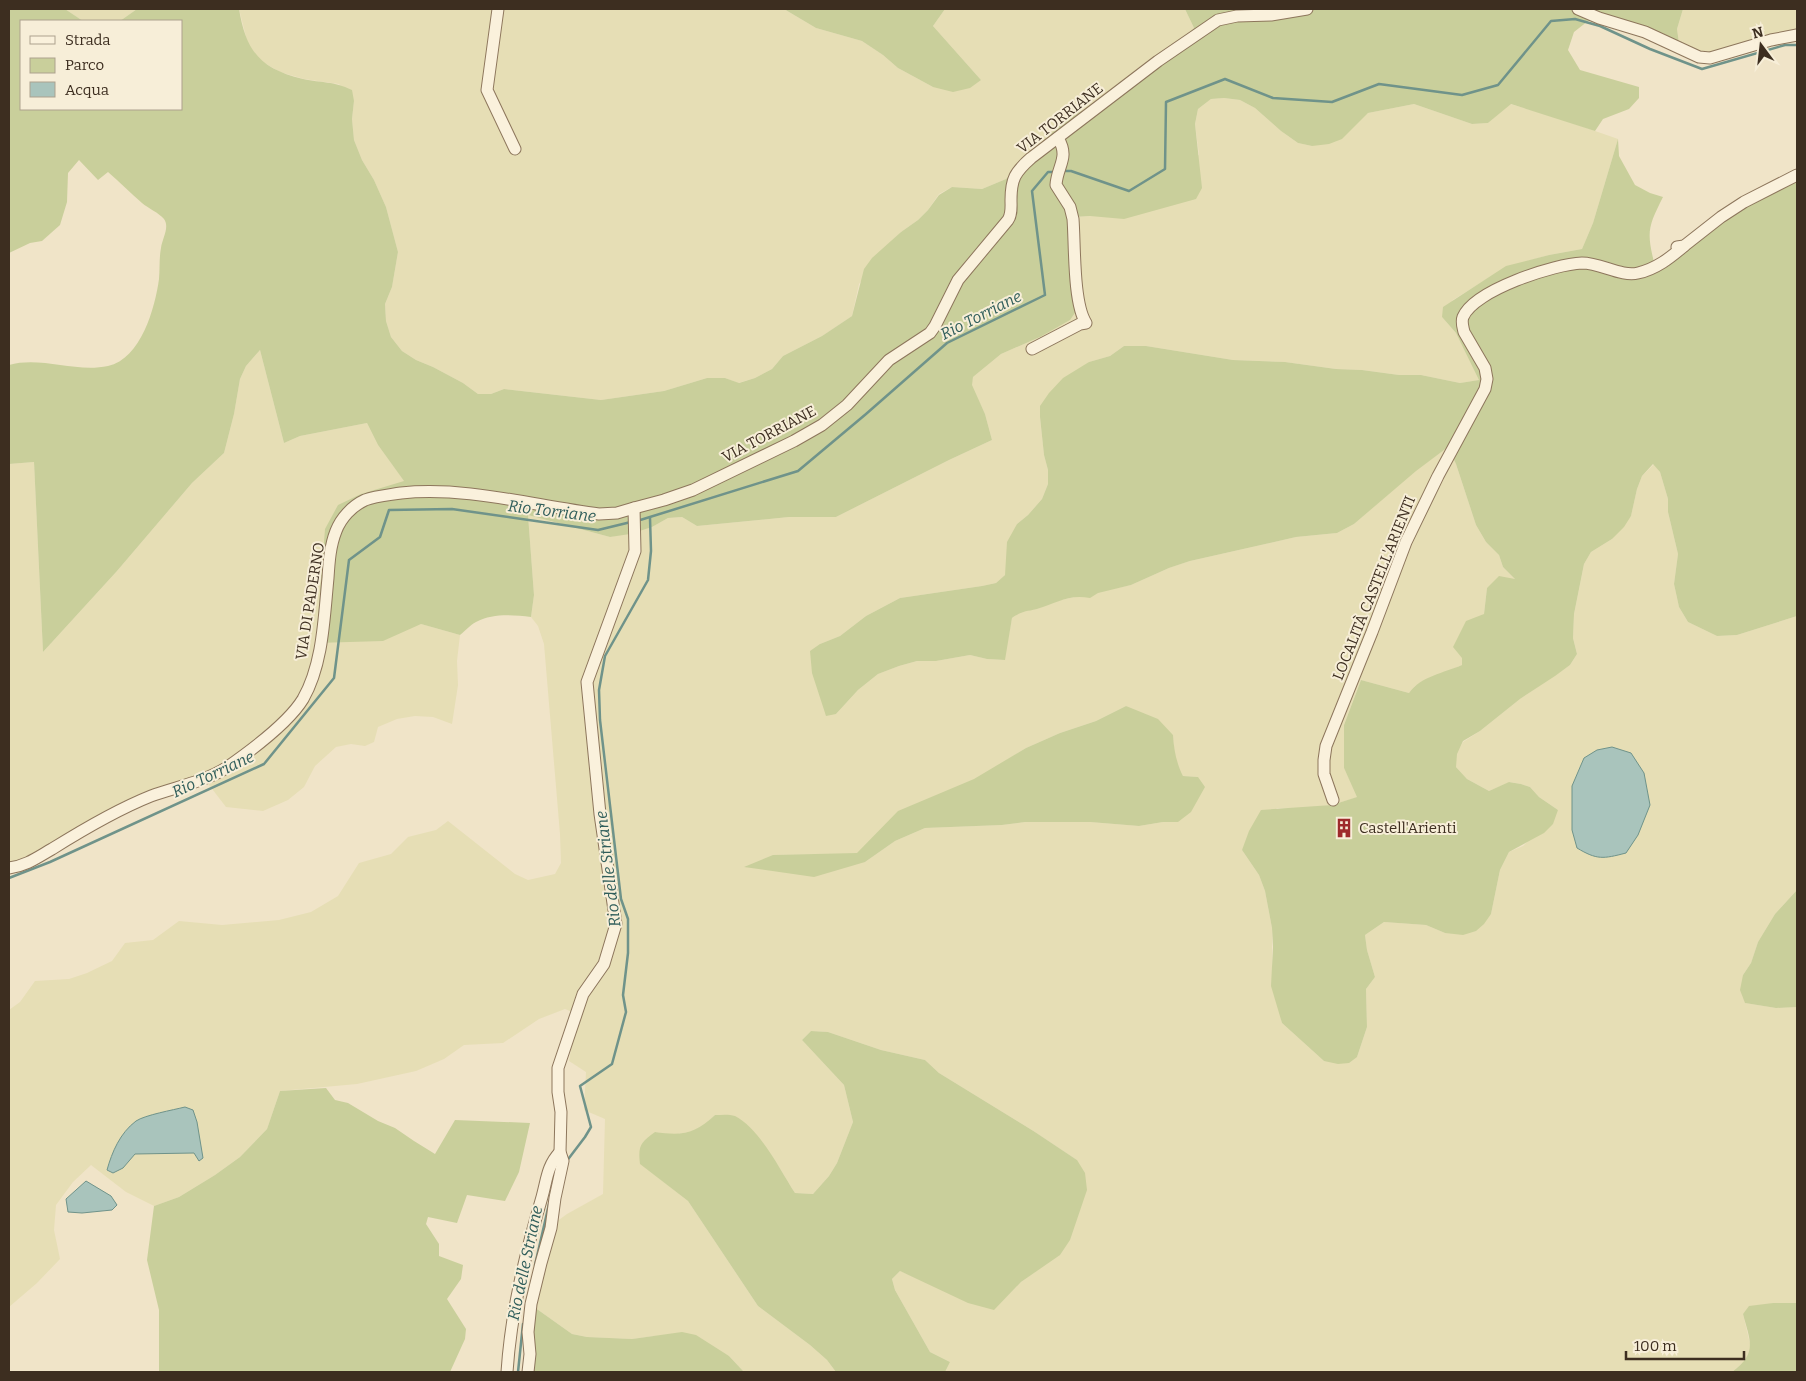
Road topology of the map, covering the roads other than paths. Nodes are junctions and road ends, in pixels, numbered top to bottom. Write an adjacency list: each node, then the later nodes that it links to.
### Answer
1 (498, 9): 6 (street)
2 (1307, 9): 5 (street, VIA TORRIANE)
3 (1578, 9): 4 (street)
4 (1797, 35)
5 (1058, 138): 8 (street); 10 (street, VIA TORRIANE)
6 (515, 149)
7 (1797, 175): 11 (street, LOCALITÀ CASTELL'ARIENTI)
8 (1032, 349)
9 (599, 514): 10 (street, VIA TORRIANE); 12 (street, VIA DI PADERNO)
10 (634, 517): 13 (street)
11 (1333, 800)
12 (9, 868)
13 (562, 1160): 14 (street); 15 (street)
14 (508, 1372)
15 (528, 1372)

